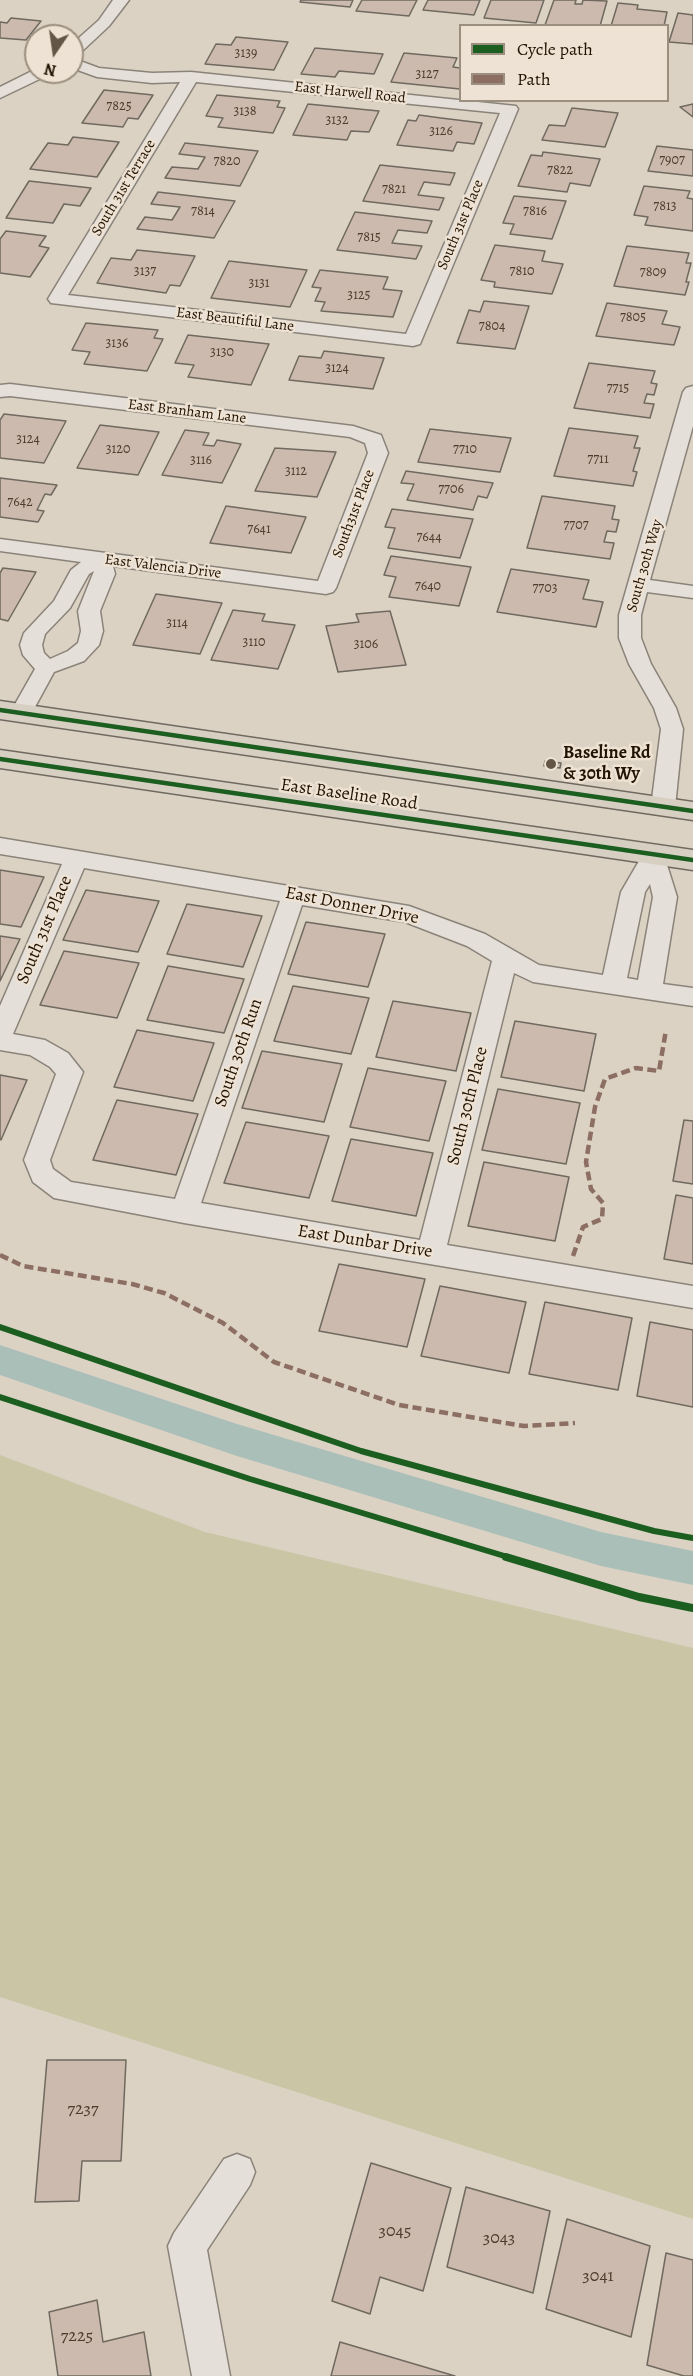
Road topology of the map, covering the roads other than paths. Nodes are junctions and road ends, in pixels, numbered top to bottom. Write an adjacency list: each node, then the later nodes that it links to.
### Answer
1 (121, 0): 2 (street)
2 (84, 42)
3 (84, 67): 4 (street, East Harwell Road)
4 (191, 77): 7 (street, East Harwell Road); 8 (street, South 31st Terrace)
5 (24, 81): 6 (street)
6 (0, 93)
7 (510, 109): 9 (street, South 31st Place)
8 (57, 299): 9 (street, East Beautiful Lane)
9 (413, 340)
10 (0, 391): 13 (street, East Branham Lane)
11 (693, 392): 12 (street, South 30th Way)
12 (690, 412): 16 (street, South 30th Way)
13 (374, 439): 17 (street, South31st Place)
14 (0, 545): 15 (street, East Valencia Drive)
15 (101, 559): 17 (street, East Valencia Drive); 19 (street); 19 (street)
16 (640, 585): 18 (street); 23 (street, South 30th Way)
17 (326, 588)
18 (693, 592)
19 (46, 668): 20 (street)
20 (10, 712): 21 (main road); 23 (main road, East Baseline Road)
21 (0, 754)
22 (0, 759): 26 (main road, East Baseline Road)
23 (663, 807): 24 (main road, East Baseline Road); 26 (main road)
24 (693, 811)
25 (0, 846): 27 (street, East Donner Drive)
26 (654, 855): 28 (main road, East Baseline Road); 30 (street); 31 (street)
27 (76, 859): 29 (street, East Donner Drive); 36 (street, South 31st Place)
28 (693, 860)
29 (294, 894): 32 (street, East Donner Drive); 38 (street, South 30th Run)
30 (624, 933): 31 (street); 33 (street)
31 (658, 937): 34 (street)
32 (505, 959): 33 (street, East Donner Drive); 39 (street, South 30th Place)
33 (613, 985): 34 (street, East Donner Drive)
34 (649, 990): 35 (street, East Donner Drive)
35 (693, 997)
36 (0, 1035)
37 (0, 1041): 38 (street, East Dunbar Drive)
38 (184, 1212): 39 (street, East Dunbar Drive)
39 (431, 1253): 40 (street, East Dunbar Drive)
40 (693, 1297)
41 (237, 2172): 42 (street)
42 (211, 2376)

